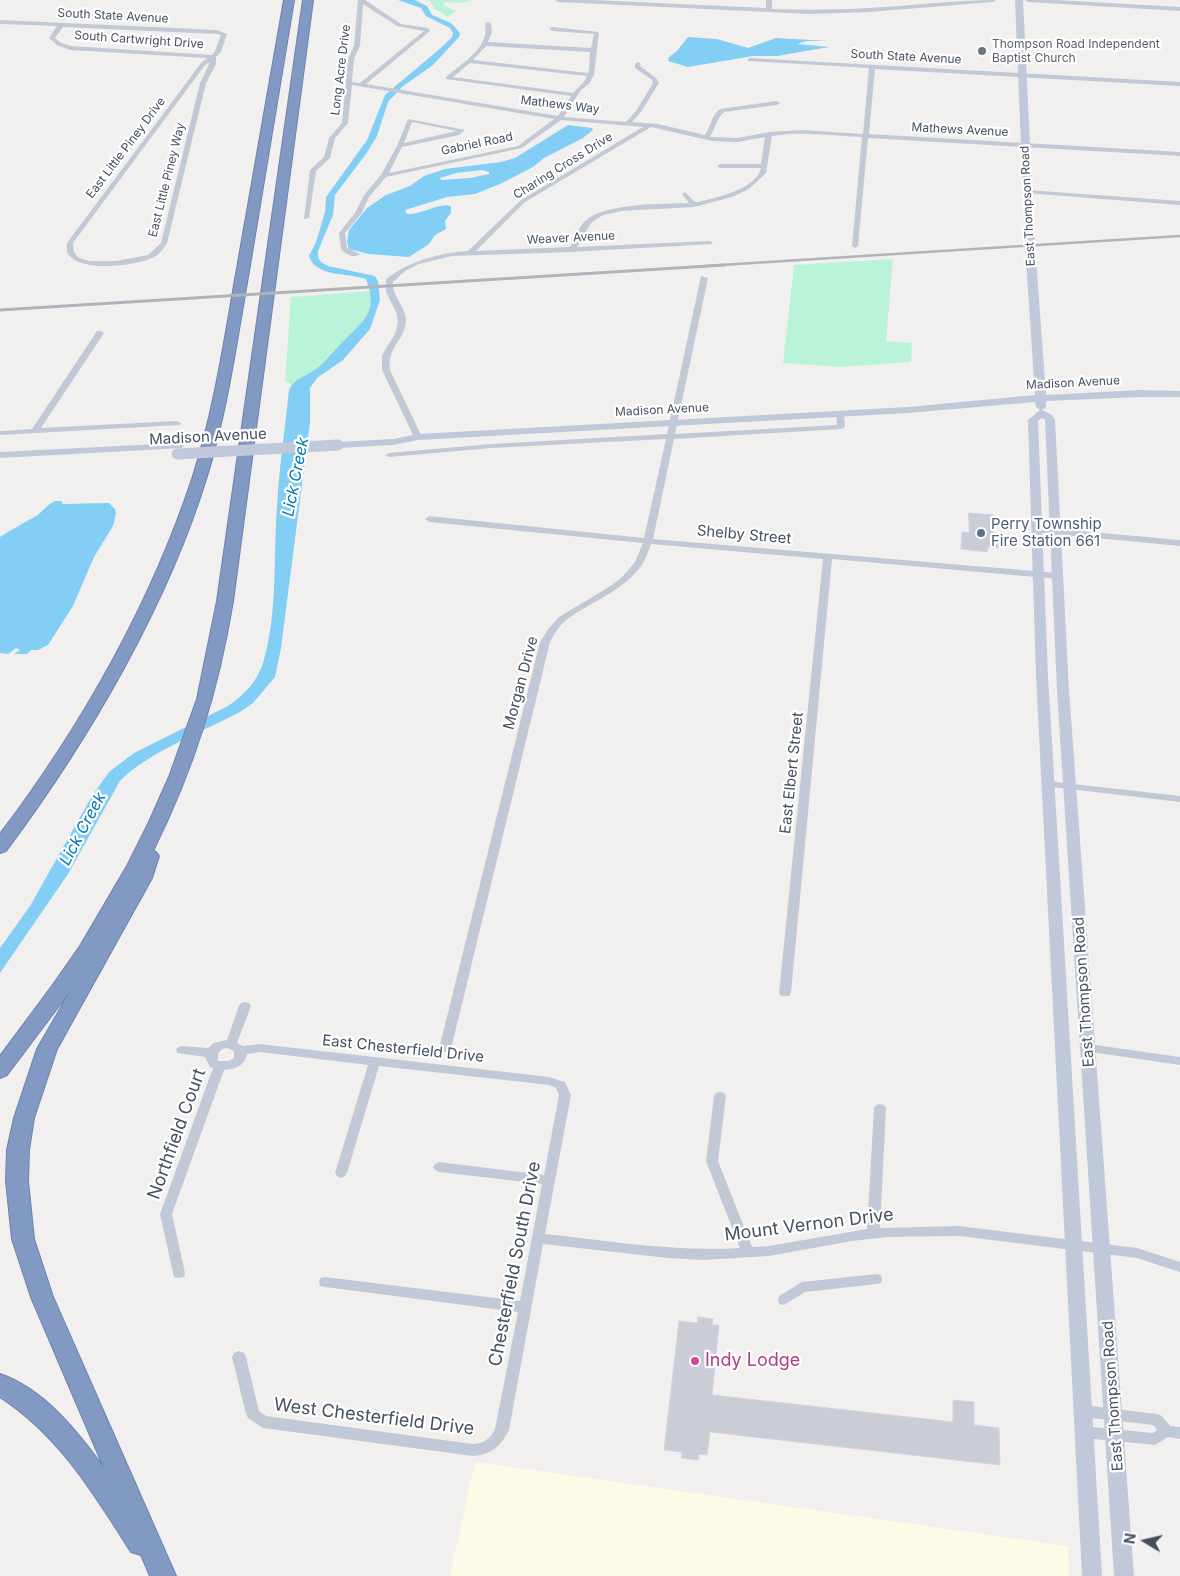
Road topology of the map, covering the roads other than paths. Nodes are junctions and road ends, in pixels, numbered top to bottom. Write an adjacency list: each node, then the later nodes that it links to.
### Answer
1 (289, 0): 84 (highway)
2 (308, 0): 83 (highway)
3 (361, 0): 26 (street, Long Acre Drive); 27 (street)
4 (558, 0): 11 (street)
5 (769, 0): 11 (street)
6 (992, 0): 9 (street)
7 (1019, 0): 25 (main road, East Thompson Road)
8 (1028, 0): 10 (street)
9 (954, 1): 11 (street)
10 (1180, 9)
11 (769, 10)
12 (0, 22): 14 (street, South State Avenue)
13 (488, 24): 17 (street)
14 (61, 25): 16 (street, South State Avenue); 19 (street, South Cartwright Drive)
15 (552, 29): 18 (street)
16 (224, 34): 19 (street, East Little Piney Way)
17 (486, 44): 18 (street); 20 (street)
18 (593, 50): 24 (street)
19 (213, 57): 29 (street, East Little Piney Way); 30 (street, East Little Piney Drive)
20 (468, 60): 24 (street); 31 (street)
21 (750, 60): 23 (street, South State Avenue)
22 (638, 64): 34 (street)
23 (872, 66): 25 (street, South State Avenue); 37 (street)
24 (591, 74): 31 (street, Gabriel Road)
25 (1023, 74): 28 (street, South State Avenue); 39 (main road, East Thompson Road)
26 (349, 83): 27 (street, Mathews Way); 49 (street, Long Acre Drive)
27 (362, 84): 33 (street, Mathews Way)
28 (1180, 84)
29 (202, 87): 30 (street); 55 (street, East Little Piney Way)
30 (186, 88): 55 (street, East Little Piney Drive)
31 (574, 96): 33 (street, Gabriel Road)
32 (777, 103): 38 (street)
33 (560, 118): 34 (street, Mathews Way); 44 (street, Gabriel Road)
34 (628, 123): 35 (street, Mathews Way)
35 (651, 125): 38 (street, Mathews Way); 53 (street, Charing Cross Drive)
36 (769, 134): 37 (street, Mathews Avenue); 38 (street, Mathews Way); 43 (street)
37 (866, 136): 39 (street, Mathews Avenue); 51 (street)
38 (706, 138)
39 (1025, 145): 41 (street, Mathews Avenue); 45 (main road, East Thompson Road)
40 (400, 146): 40 (street); 44 (street)
41 (1180, 154)
42 (720, 166): 43 (street)
43 (764, 166): 48 (street)
44 (384, 176): 54 (street)
45 (1028, 192): 47 (street); 60 (main road, East Thompson Road)
46 (685, 194): 48 (street)
47 (1180, 203)
48 (694, 205): 52 (street)
49 (306, 218)
50 (710, 242): 52 (street, Weaver Avenue)
51 (855, 246)
52 (572, 250): 53 (street, Weaver Avenue)
53 (470, 253): 67 (street, Weaver Avenue)
54 (357, 254)
55 (75, 257)
56 (704, 278): 63 (street, Morgan Drive)
57 (100, 333): 64 (street)
58 (1180, 394): 60 (main road, Madison Avenue)
59 (1180, 398): 60 (main road, Madison Avenue)
60 (1041, 406): 61 (main road, Madison Avenue); 73 (main road, East Thompson Road); 74 (main road, East Thompson Road)
61 (840, 414): 63 (main road, Madison Avenue); 66 (street, Madison Avenue)
62 (177, 423): 64 (street)
63 (673, 423): 66 (street, Morgan Drive); 67 (main road, Madison Avenue)
64 (35, 431): 65 (street)
65 (0, 433)
66 (670, 436): 70 (street, Madison Avenue); 75 (street, Morgan Drive)
67 (418, 437): 68 (main road, Madison Avenue, bridge)
68 (178, 450): 69 (main road, Madison Avenue); 71 (main road, Madison Avenue)
69 (0, 455)
70 (389, 455)
71 (0, 464)
72 (429, 519): 75 (street, Shelby Street)
73 (1036, 530): 74 (street); 78 (main road, East Thompson Road)
74 (1056, 532): 76 (street); 79 (main road, East Thompson Road)
75 (648, 540): 77 (street, Shelby Street); 89 (street, Morgan Drive)
76 (1180, 543)
77 (828, 556): 78 (street, Shelby Street); 85 (street, East Elbert Street)
78 (1038, 574): 79 (street, Shelby Street); 80 (main road, East Thompson Road)
79 (1058, 576): 81 (main road, East Thompson Road)
80 (1047, 784): 81 (street); 87 (main road, East Thompson Road)
81 (1069, 787): 82 (street); 90 (main road, East Thompson Road)
82 (1180, 799)
83 (160, 820): 96 (highway); 122 (highway)
84 (0, 847)
85 (785, 993)
86 (245, 1006): 88 (street, Northfield Court)
87 (1062, 1042): 90 (main road); 105 (main road, East Thompson Road)
88 (236, 1047): 92 (street, Northfield Court); 93 (street, East Chesterfield Drive); 95 (street, Northfield Court)
89 (445, 1048)
90 (1088, 1048): 94 (street); 106 (main road, East Thompson Road)
91 (182, 1050): 92 (street)
92 (211, 1053): 95 (street, Northfield Court)
93 (375, 1061): 97 (street, East Chesterfield Drive); 101 (street)
94 (1180, 1061)
95 (220, 1066): 109 (street, Northfield Court)
96 (0, 1070)
97 (561, 1086): 102 (street, Chesterfield South Drive)
98 (720, 1096): 107 (street)
99 (880, 1108): 103 (street)
100 (439, 1167): 102 (street)
101 (341, 1172)
102 (549, 1180): 104 (street, Chesterfield South Drive)
103 (873, 1233): 105 (street, Mount Vernon Drive); 107 (street, Mount Vernon Drive)
104 (538, 1238): 107 (street, Mount Vernon Drive); 113 (street, Chesterfield South Drive)
105 (1079, 1245): 106 (street, Mount Vernon Drive); 116 (main road, East Thompson Road)
106 (1103, 1249): 108 (street, Mount Vernon Drive); 117 (main road, East Thompson Road)
107 (748, 1253)
108 (1180, 1267)
109 (179, 1273)
110 (876, 1279): 112 (street)
111 (325, 1282): 113 (street)
112 (784, 1300)
113 (524, 1307): 121 (street, Chesterfield South Drive)
114 (239, 1357): 121 (street, West Chesterfield Drive)
115 (0, 1384): 122 (highway)
116 (1082, 1411): 117 (street); 118 (main road, East Thompson Road)
117 (1114, 1414): 119 (street); 120 (main road, East Thompson Road)
118 (1083, 1432): 120 (street); 123 (main road, East Thompson Road)
119 (1173, 1432): 120 (street)
120 (1115, 1435): 124 (main road, East Thompson Road)
121 (491, 1446)
122 (162, 1576)
123 (1092, 1576)
124 (1124, 1576)

